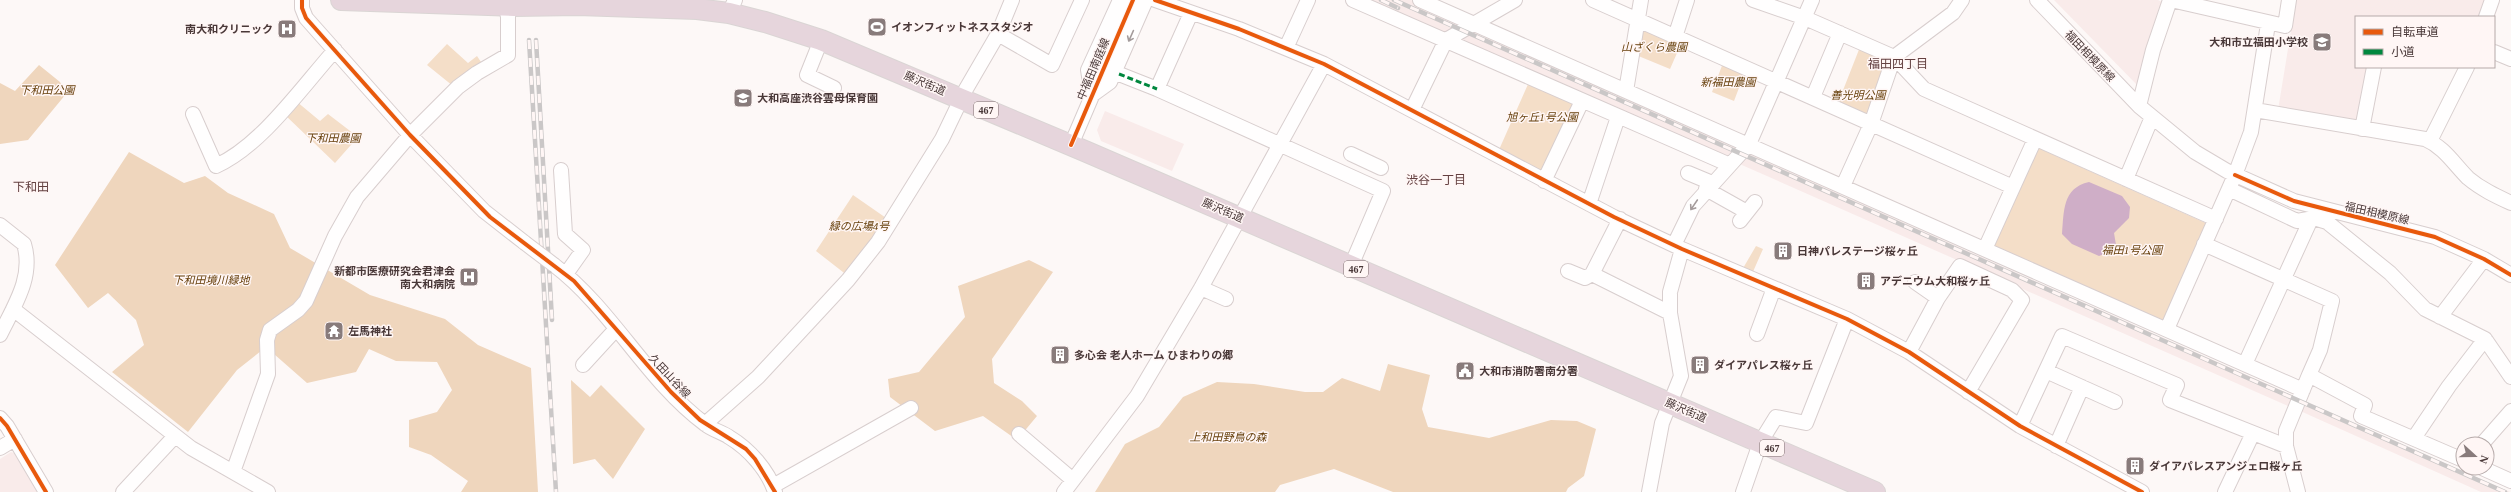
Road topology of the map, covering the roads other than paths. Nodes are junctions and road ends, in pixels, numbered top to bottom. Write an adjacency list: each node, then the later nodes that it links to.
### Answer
1 (302, 0): 38 (street, 久田山谷線)
2 (340, 0): 23 (highway, 藤沢街道 / 467)
3 (1012, 0): 33 (street)
4 (1082, 0): 33 (street)
5 (1120, 0): 50 (street)
6 (1133, 0): 50 (street, 中福田南庭線)
7 (1146, 0): 50 (street, one-way to 50)
8 (1155, 0): 26 (street)
9 (1308, 0): 37 (street)
10 (1353, 0): 36 (street)
11 (1422, 0): 30 (street)
12 (1515, 0): 30 (street)
13 (1592, 0): 29 (street)
14 (1641, 0): 29 (street)
15 (1687, 0): 34 (street)
16 (1753, 0): 28 (street)
17 (1812, 0): 28 (street)
18 (2170, 0): 31 (street); 54 (street)
19 (2289, 0): 31 (street)
20 (2492, 0): 27 (street)
21 (1958, 1): 40 (street)
22 (2043, 2): 54 (street, 福田相模原線)
23 (505, 3): 24 (highway, 藤沢街道 / 467); 62 (street)
24 (598, 3): 25 (highway, 藤沢街道 / 467)
25 (732, 7): 35 (highway, 藤沢街道 / 467)
26 (1191, 13): 37 (street); 48 (street)
27 (2486, 16)
28 (1805, 18): 32 (street); 46 (street)
29 (1639, 20): 34 (street); 49 (street)
30 (1474, 24): 36 (street); 49 (street)
31 (2268, 24): 56 (street)
32 (1840, 33): 40 (street); 51 (street)
33 (998, 34): 52 (street)
34 (1675, 37): 46 (street)
35 (821, 40): 47 (street); 52 (highway, 藤沢街道 / 467)
36 (1446, 40): 53 (street); 55 (street)
37 (1286, 48): 42 (street)
38 (335, 50): 57 (street); 62 (street, 久田山谷線)
39 (2495, 52): 41 (street)
40 (1894, 57): 60 (street); 63 (street)
41 (2511, 59)
42 (1324, 64): 55 (street); 65 (street)
43 (2374, 68): 61 (street)
44 (2466, 68): 64 (street)
45 (1119, 74): 48 (street)
46 (1776, 81): 51 (street); 66 (street)
47 (834, 88)
48 (1157, 89): 65 (street)
49 (1626, 91): 66 (street)
50 (1092, 95): 67 (street, 中福田南庭線)
51 (1813, 97): 60 (street)
52 (962, 99): 67 (highway, 藤沢街道 / 467); 128 (street)
53 (1582, 101): 58 (street); 77 (street)
54 (2139, 106): 59 (street, 福田相模原線)
55 (1412, 110): 77 (street)
56 (2255, 110): 61 (street); 74 (street)
57 (193, 114)
58 (1618, 117): 70 (street); 83 (street)
59 (2152, 117): 74 (street, 福田相模原線); 76 (street)
60 (1871, 124): 79 (street); 80 (street)
61 (2362, 129): 64 (street)
62 (410, 135): 95 (street, 久田山谷線, bridge); 141 (street)
63 (2035, 139): 76 (street); 80 (street)
64 (2430, 141): 82 (street)
65 (1280, 144): 75 (street); 85 (street)
66 (1749, 144): 70 (street); 79 (street)
67 (1071, 145): 85 (highway, 藤沢街道 / 467)
68 (1351, 154): 69 (street)
69 (1366, 161): 71 (street); 75 (street)
70 (1730, 166): 78 (street)
71 (1381, 168)
72 (561, 170): 95 (street)
73 (1688, 173): 78 (street)
74 (2235, 176): 81 (street); 93 (street, 福田相模原線)
75 (1358, 179): 94 (street)
76 (2126, 179): 88 (street)
77 (1544, 181): 83 (street)
78 (1709, 186): 84 (street); 91 (street, one-way to 91)
79 (1843, 186): 92 (street)
80 (2013, 187): 92 (street)
81 (2229, 189): 87 (street); 88 (street)
82 (2511, 203)
83 (1588, 204): 86 (street)
84 (1747, 212)
85 (1240, 218): 94 (highway, 藤沢街道 / 467); 101 (street)
86 (1620, 219): 91 (street); 97 (street)
87 (2311, 219): 99 (street); 107 (street)
88 (2216, 220): 90 (street)
89 (0, 225): 105 (street)
90 (2204, 244): 99 (street); 110 (street)
91 (1678, 247): 102 (street); 106 (street)
92 (1985, 249): 110 (street)
93 (2484, 259): 98 (street, 福田相模原線); 107 (street)
94 (1351, 266): 124 (highway, 藤沢街道 / 467)
95 (560, 269): 109 (street, 久田山谷線)
96 (1568, 271): 97 (street)
97 (1592, 274): 106 (street)
98 (2511, 276)
99 (2284, 279): 115 (street); 118 (street)
100 (1915, 282): 103 (street)
101 (1201, 288): 104 (street); 143 (street)
102 (1774, 288): 108 (street); 111 (street)
103 (1938, 298): 114 (street); 122 (street)
104 (1226, 299)
105 (13, 309): 112 (street); 132 (street)
106 (1670, 313): 124 (street)
107 (2440, 317): 113 (street)
108 (1847, 319): 114 (street); 136 (street)
109 (616, 329): 116 (street); 128 (street, 久田山谷線)
110 (2166, 329): 115 (street)
111 (1756, 334)
112 (0, 335)
113 (2485, 339): 119 (street); 134 (street)
114 (1909, 352): 122 (street)
115 (2245, 364): 121 (street)
116 (583, 366)
117 (2046, 371): 120 (street); 129 (street); 130 (street)
118 (2309, 375): 121 (street); 134 (street)
119 (2511, 377)
120 (2082, 387): 123 (street); 137 (street)
121 (2303, 390): 138 (street)
122 (1968, 392): 129 (street)
123 (2115, 402)
124 (1670, 403): 136 (highway, 藤沢街道 / 467); 151 (street)
125 (911, 408): 146 (street)
126 (2511, 411): 133 (street)
127 (0, 418): 135 (street)
128 (705, 424): 146 (street, 久田山谷線)
129 (2020, 426): 137 (street)
130 (2254, 433): 138 (street); 155 (street)
131 (1019, 434): 143 (street)
132 (175, 436): 141 (street); 148 (street)
133 (2489, 436)
134 (2414, 438): 140 (street)
135 (15, 439): 139 (street); 147 (street)
136 (1760, 443): 152 (street); 153 (highway, 藤沢街道 / 467)
137 (2056, 446): 145 (street)
138 (2286, 446): 156 (street)
139 (0, 448)
140 (2455, 456)
141 (233, 472): 149 (street)
142 (2495, 474): 144 (street)
143 (1073, 480): 150 (street)
144 (2511, 481)
145 (2120, 487): 154 (street)
146 (774, 489)
147 (46, 492)
148 (123, 492)
149 (268, 492)
150 (1064, 492)
151 (1649, 492)
152 (1743, 492)
153 (1875, 492)
154 (2142, 492)
155 (2225, 492)
156 (2298, 492)

